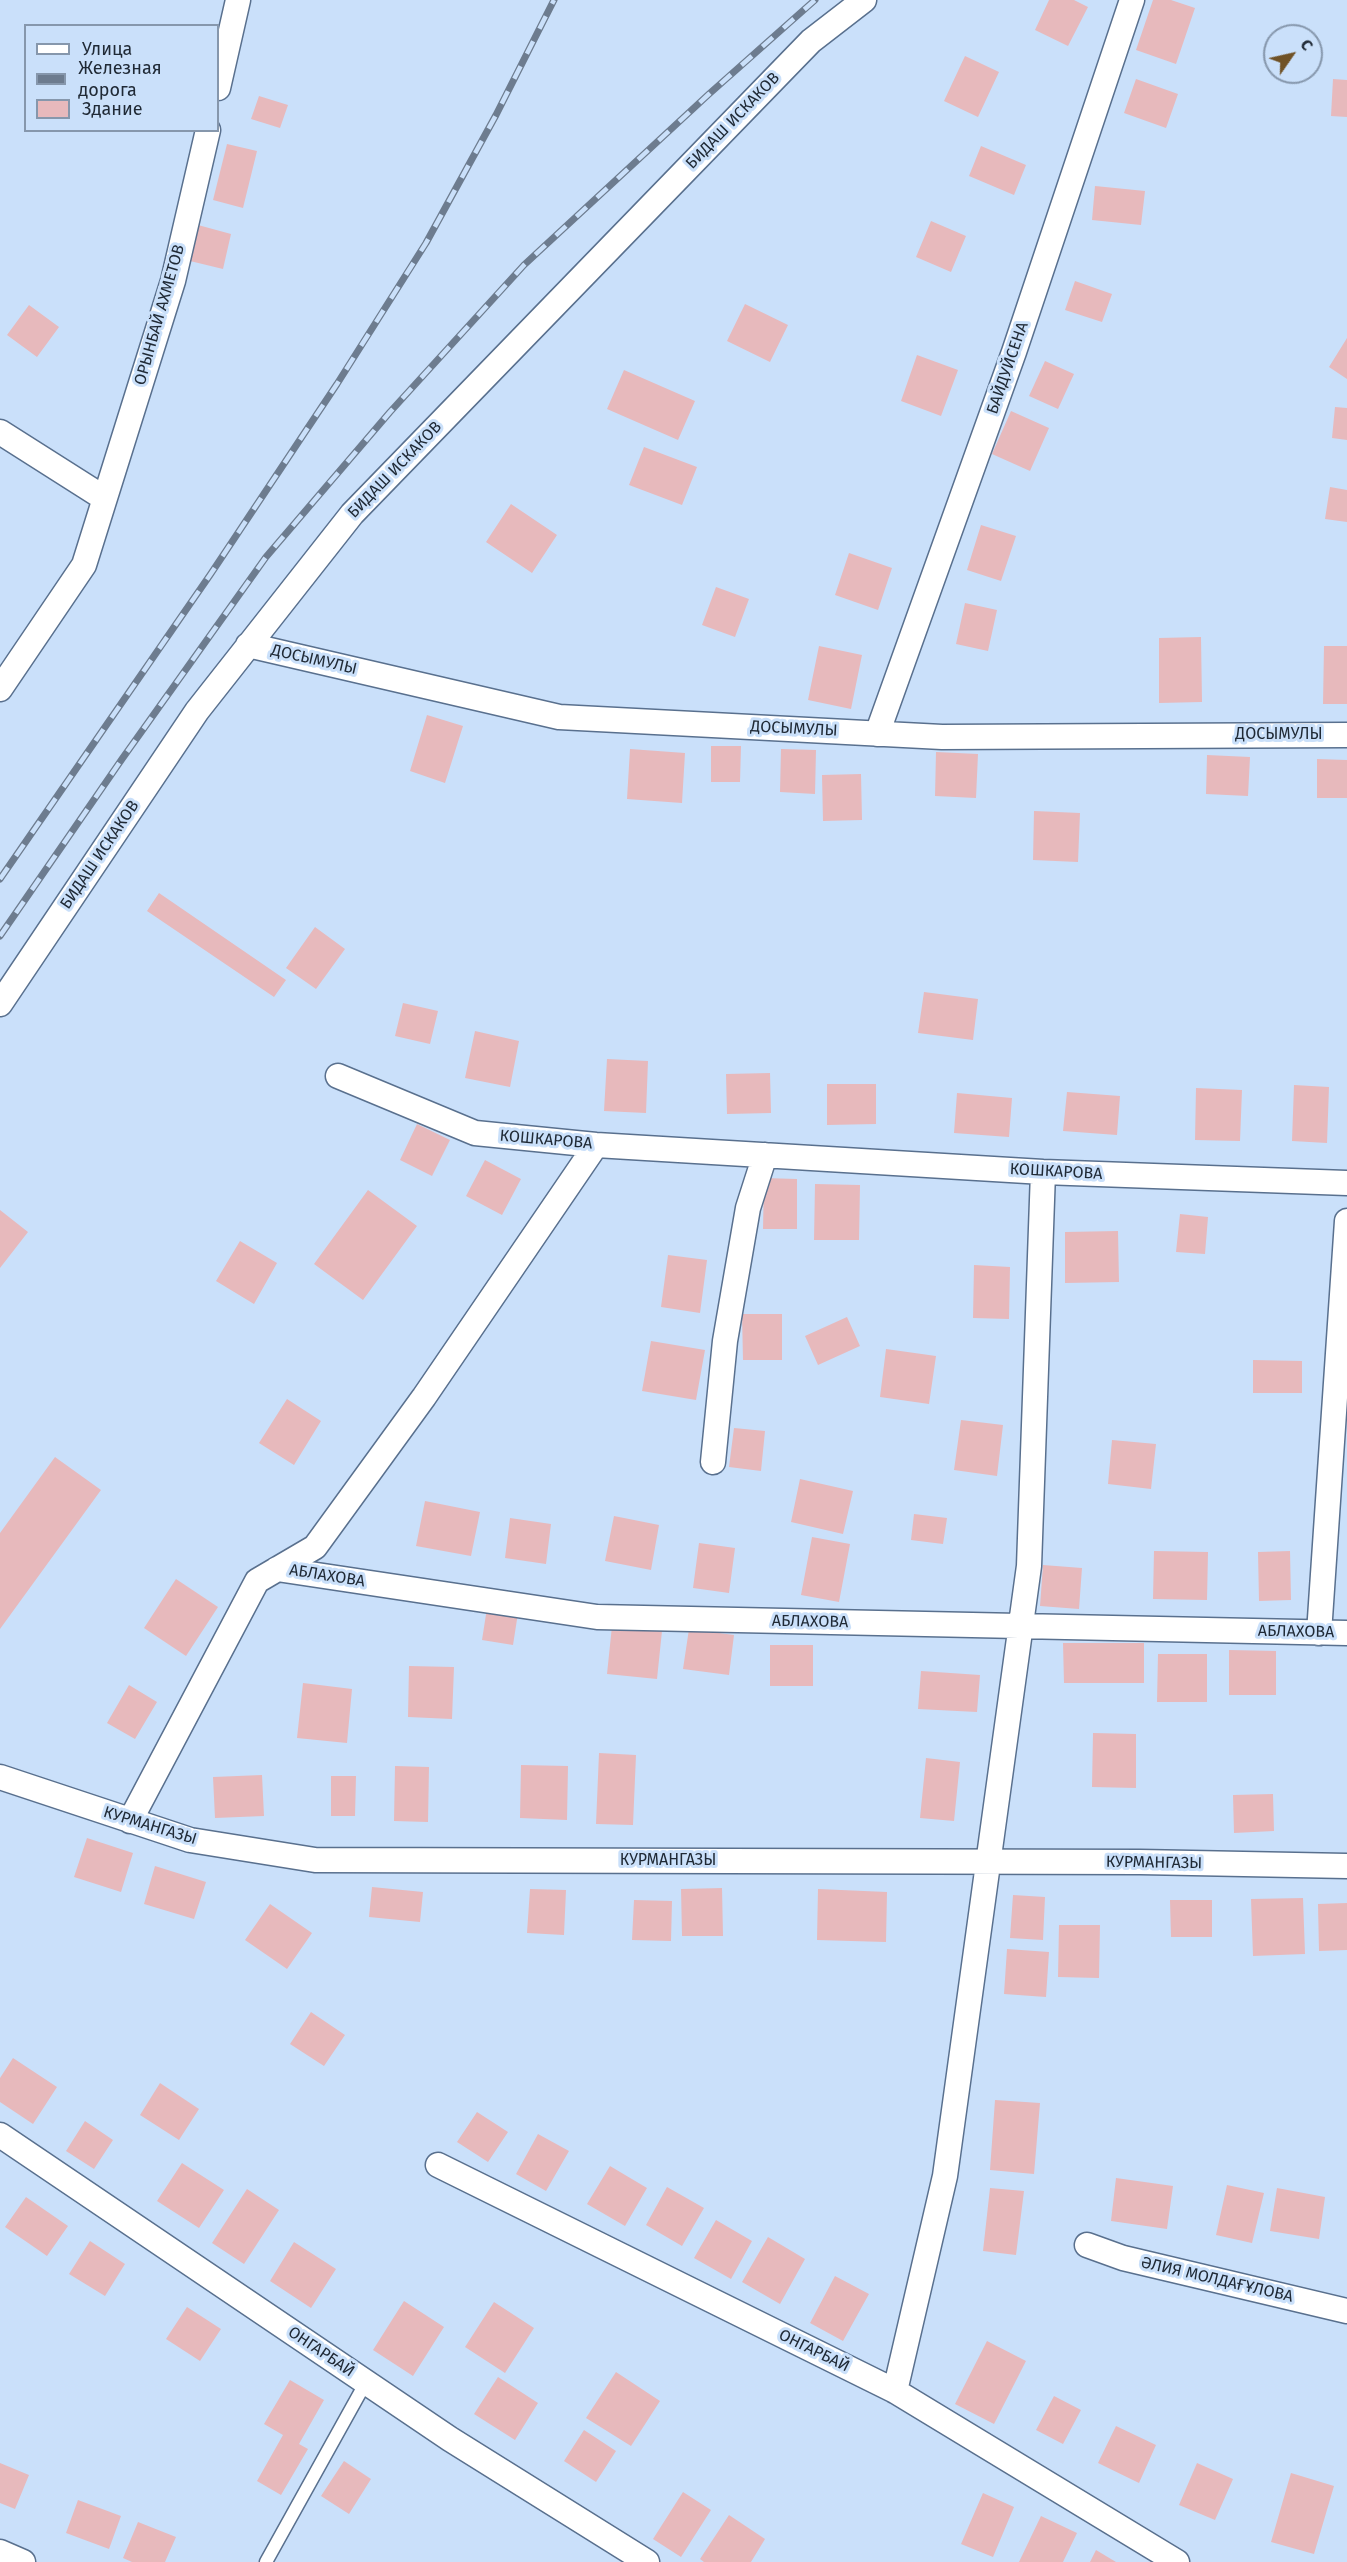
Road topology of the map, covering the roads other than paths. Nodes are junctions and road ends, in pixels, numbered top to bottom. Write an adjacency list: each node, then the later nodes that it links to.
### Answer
1 (238, 0): 4 (street)
2 (864, 0): 8 (street, БИДАШ ИСКАКОВ)
3 (1132, 0): 10 (street, БАЙДУЙСЕНА)
4 (219, 84)
5 (208, 132): 7 (street, ОРЫНБАЙ АХМЕТОВ)
6 (0, 432): 7 (street)
7 (105, 498): 9 (street, ОРЫНБАЙ АХМЕТОВ)
8 (248, 645): 10 (street, ДОСЫМУЛЫ); 12 (street, БИДАШ ИСКАКОВ)
9 (0, 689)
10 (877, 734): 11 (street, ДОСЫМУЛЫ)
11 (1347, 735)
12 (0, 1004)
13 (338, 1076): 14 (street, КОШКАРОВА)
14 (596, 1145): 15 (street, КОШКАРОВА); 20 (street)
15 (765, 1155): 16 (street, КОШКАРОВА); 19 (street)
16 (1043, 1172): 17 (street, КОШКАРОВА); 21 (street)
17 (1347, 1183)
18 (1347, 1221): 22 (street)
19 (713, 1462)
20 (277, 1569): 21 (street, АБЛАХОВА); 25 (street)
21 (1020, 1628): 22 (street, АБЛАХОВА); 26 (street)
22 (1319, 1633): 23 (street, АБЛАХОВА)
23 (1347, 1633)
24 (0, 1778): 25 (street, КУРМАНГАЗЫ)
25 (130, 1821): 26 (street, КУРМАНГАЗЫ)
26 (988, 1862): 27 (street, КУРМАНГАЗЫ); 33 (street)
27 (1347, 1866)
28 (0, 2135): 32 (street, ОНГАРБАЙ)
29 (438, 2165): 33 (street, ОНГАРБАЙ)
30 (1087, 2245): 31 (street, ӘЛИЯ МОЛДАҒҰЛОВА)
31 (1347, 2311)
32 (366, 2382): 36 (lane); 37 (street, ОНГАРБАЙ)
33 (895, 2391): 38 (street, ОНГАРБАЙ)
34 (0, 2552): 35 (street)
35 (23, 2562)
36 (266, 2562)
37 (647, 2562)
38 (1177, 2562)

